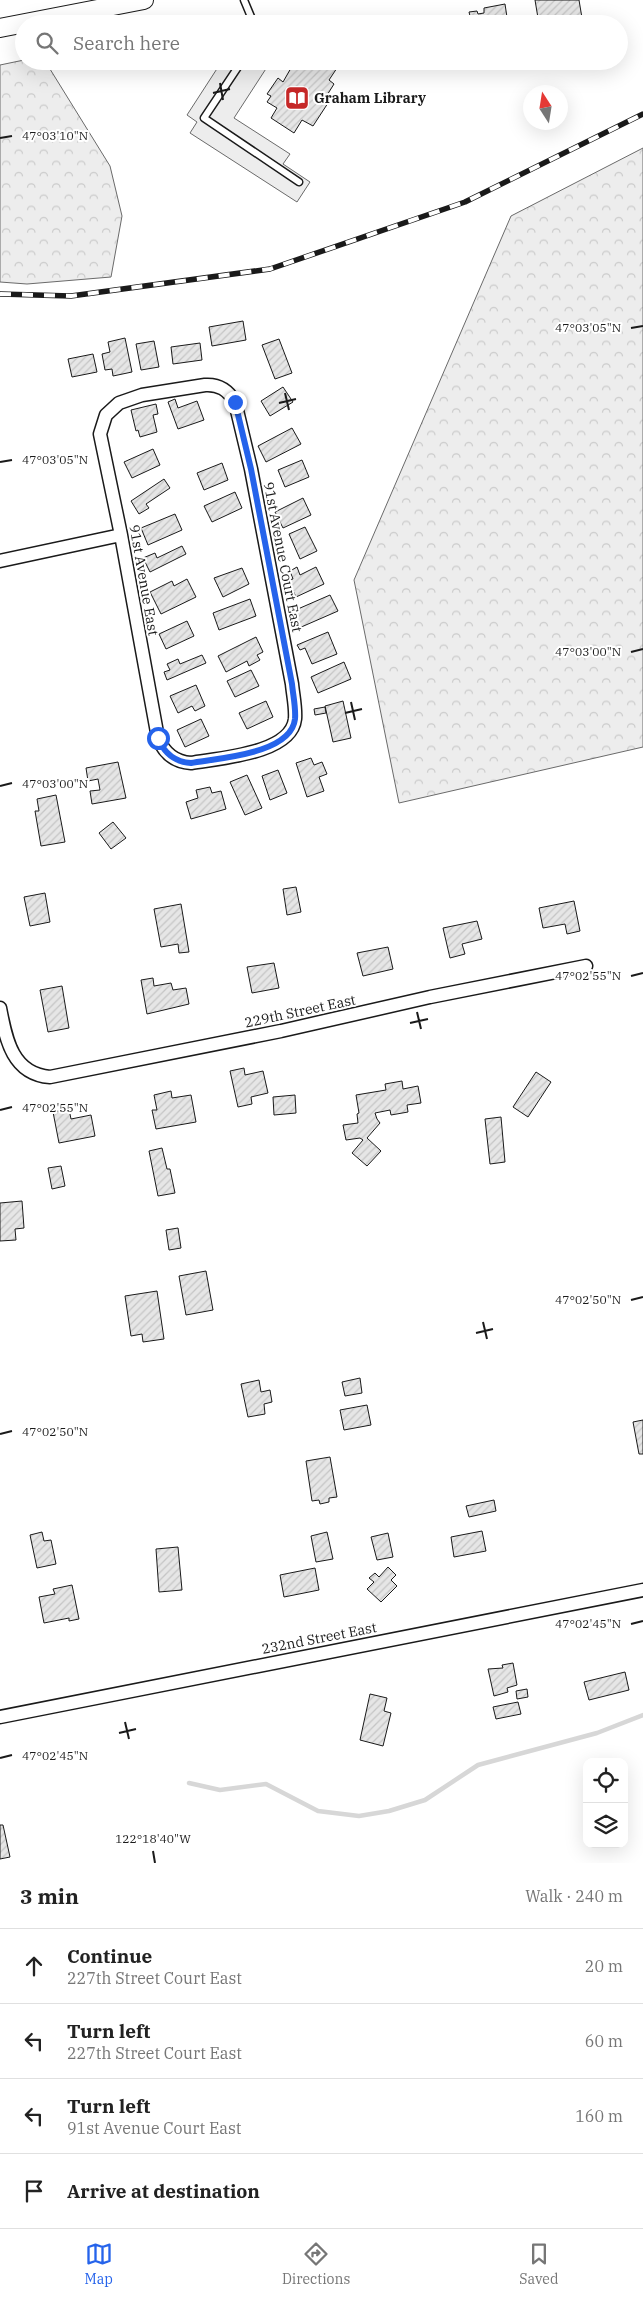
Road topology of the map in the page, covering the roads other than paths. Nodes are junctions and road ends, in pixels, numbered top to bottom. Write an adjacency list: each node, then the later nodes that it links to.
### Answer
1 (144, 0): 3 (main road)
2 (244, 0): 4 (lane)
3 (67, 15)
4 (250, 15)
5 (15, 25): 6 (main road)
6 (0, 28)
7 (236, 70): 8 (lane)
8 (299, 182)
9 (223, 389): 10 (street, 91st Avenue East); 12 (street, 91st Avenue Court East)
10 (121, 535): 11 (street); 12 (street, 91st Avenue East)
11 (0, 561)
12 (171, 756)
13 (586, 966): 14 (street, 229th Street East)
14 (0, 1008)
15 (643, 1590): 16 (street, 232nd Street East)
16 (0, 1717)

